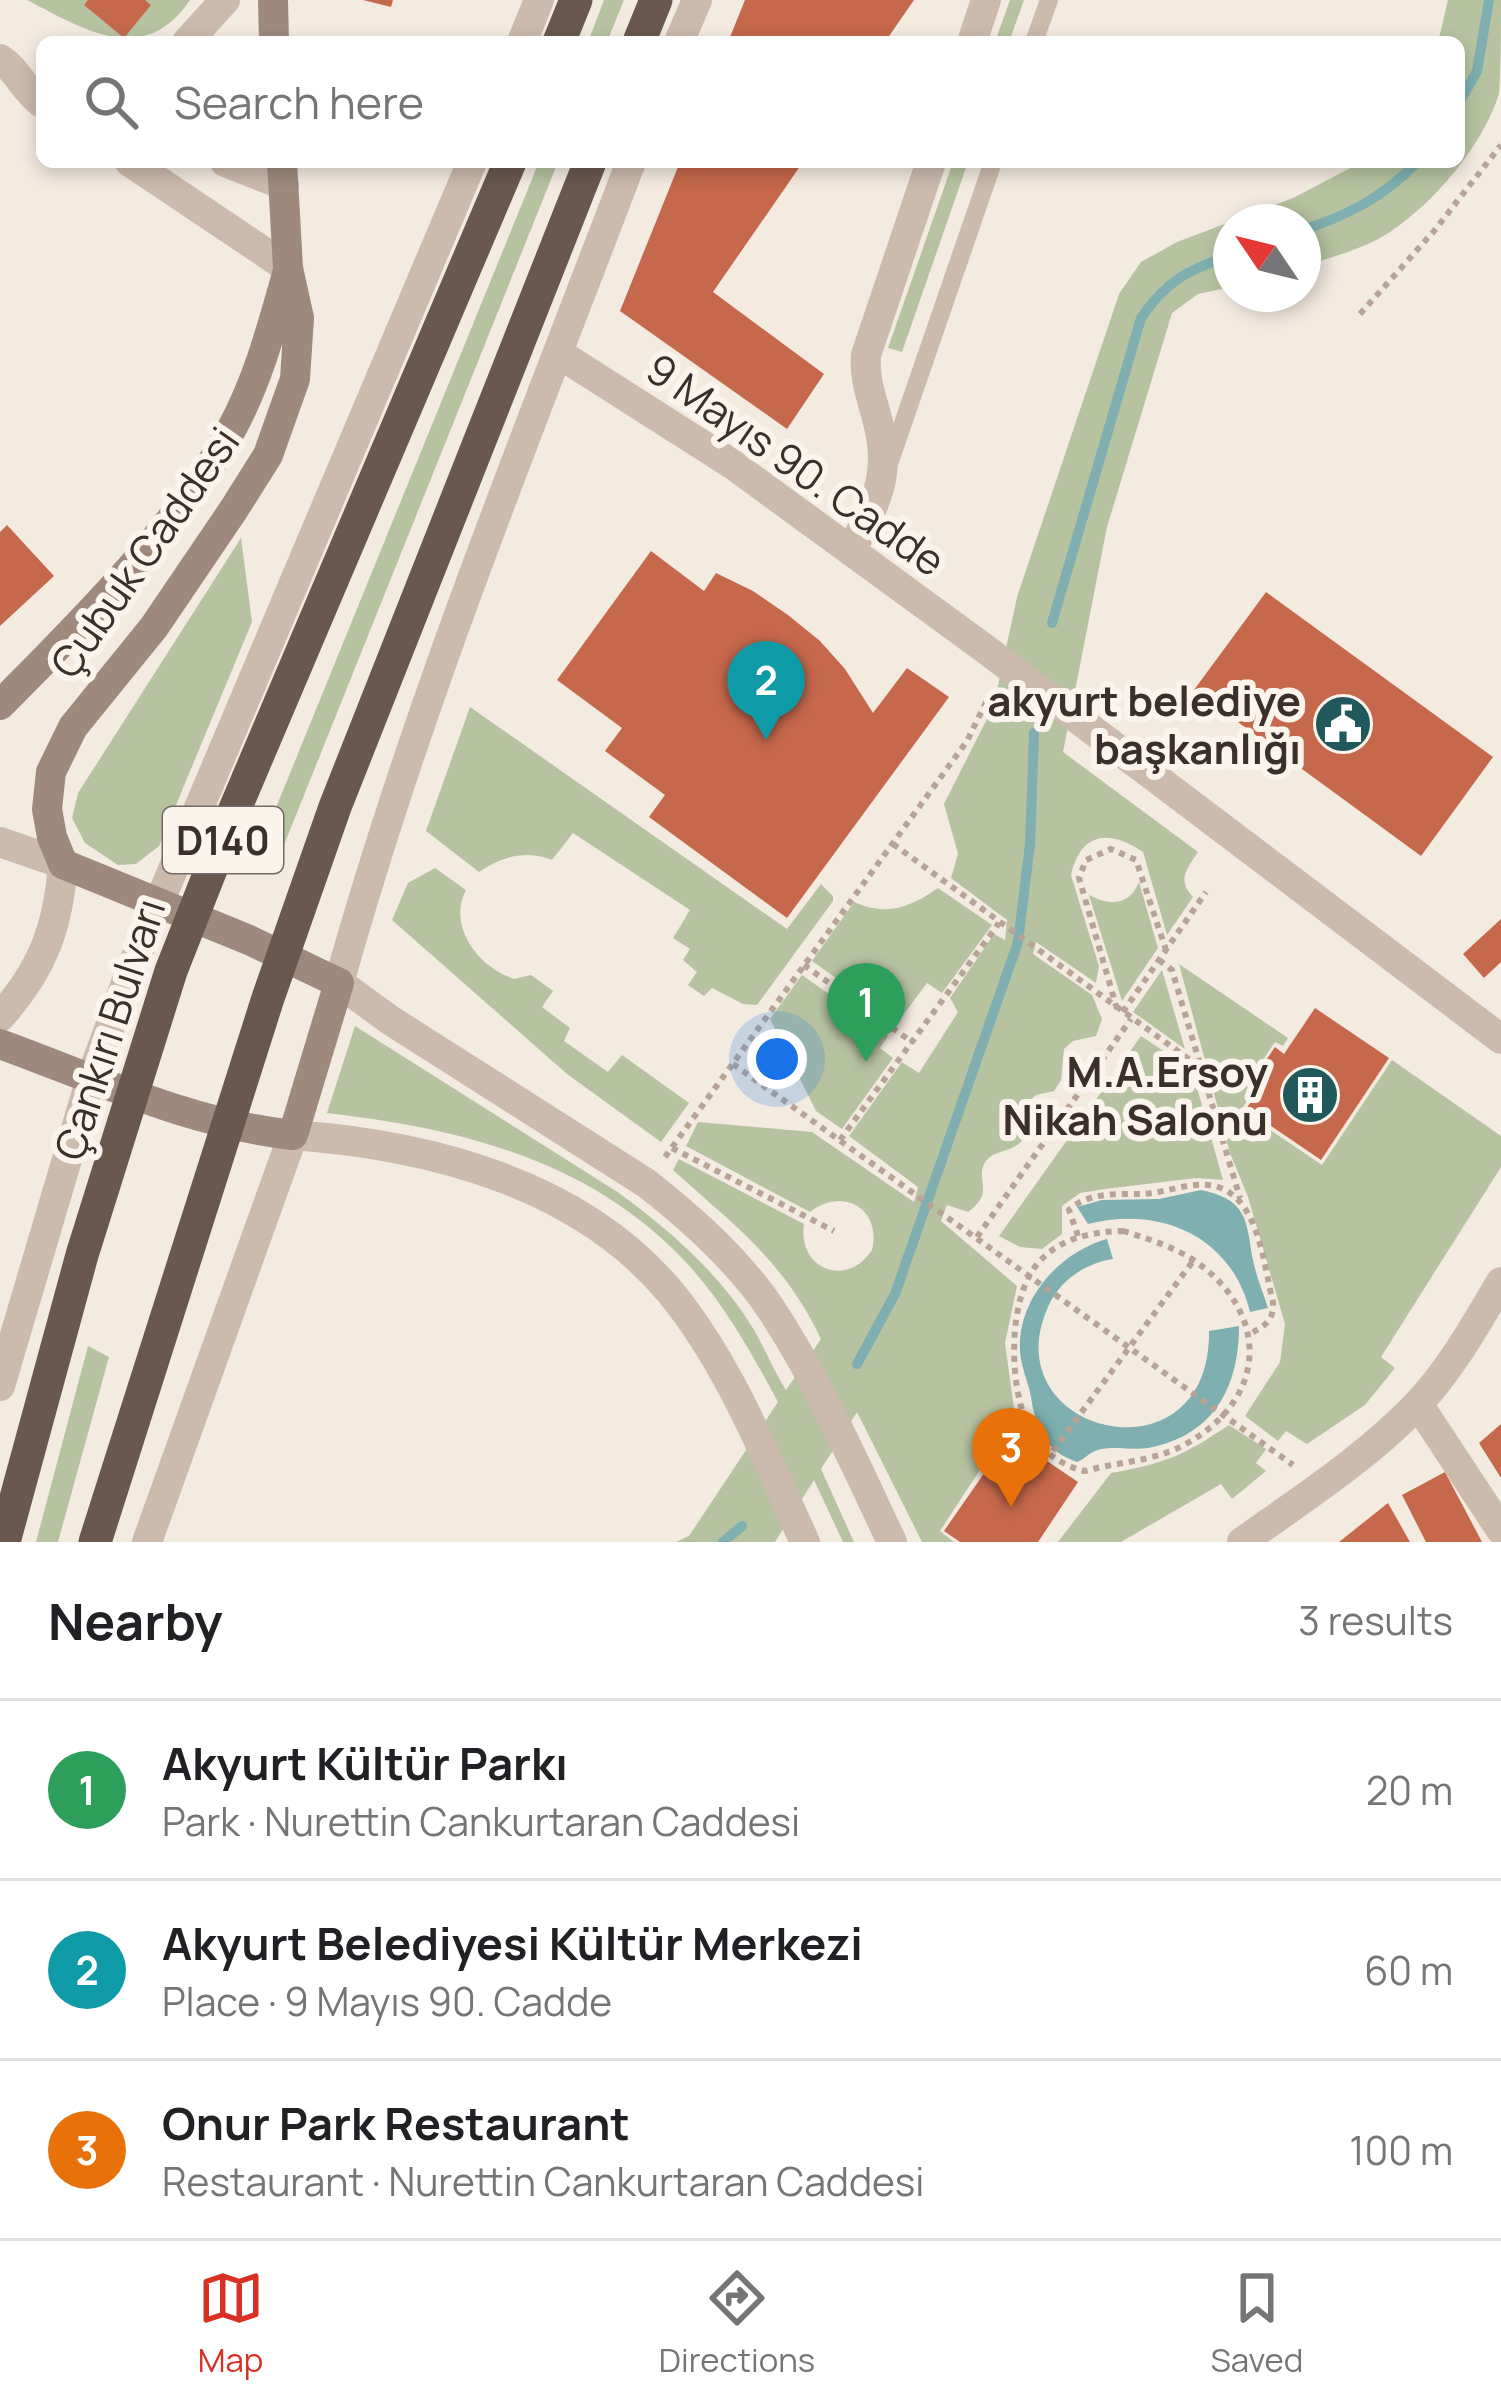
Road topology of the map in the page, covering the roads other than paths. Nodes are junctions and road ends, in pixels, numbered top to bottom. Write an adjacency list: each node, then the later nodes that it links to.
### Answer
1 (225, 0): 9 (street)
2 (274, 0): 10 (main road)
3 (539, 0): 11 (street)
4 (577, 0): 12 (highway)
5 (656, 0): 13 (highway)
6 (697, 0): 14 (street)
7 (986, 0): 15 (street)
8 (1048, 0): 16 (lane)
9 (192, 36)
10 (274, 36)
11 (524, 36)
12 (562, 36)
13 (641, 36)
14 (682, 36)
15 (974, 36)
16 (1036, 36)
17 (14, 69): 18 (street)
18 (36, 99)
19 (139, 168): 27 (street)
20 (469, 168): 34 (street, Çankırı Bulvarı)
21 (507, 168): 46 (highway, Çankırı Bulvarı / D140, bridge)
22 (588, 168): 47 (highway, D140, bridge)
23 (629, 168): 28 (street)
24 (929, 168): 29 (street)
25 (991, 168): 29 (lane)
26 (283, 174): 27 (main road, Çubuk Caddesi)
27 (288, 268): 31 (main road, Çubuk Caddesi); 33 (main road, Çubuk Caddesi)
28 (558, 353): 30 (street, 9 Mayıs 90. Cadde); 35 (street)
29 (883, 482): 30 (street)
30 (851, 551): 37 (street, 9 Mayıs 90. Cadde)
31 (0, 704)
32 (0, 842): 33 (street)
33 (63, 864): 34 (main road); 36 (street)
34 (159, 903): 35 (main road); 39 (street, Çankırı Bulvarı)
35 (339, 983): 40 (main road); 49 (street)
36 (0, 1017)
37 (1501, 1039)
38 (0, 1044): 39 (main road)
39 (91, 1078): 40 (main road); 42 (street, Çankırı Bulvarı)
40 (293, 1135): 45 (street); 48 (street)
41 (1501, 1282): 43 (street)
42 (0, 1386)
43 (1418, 1404): 44 (street); 50 (street)
44 (1501, 1530)
45 (803, 1538)
46 (4, 1542)
47 (95, 1542)
48 (147, 1542)
49 (892, 1542)
50 (1242, 1542)

